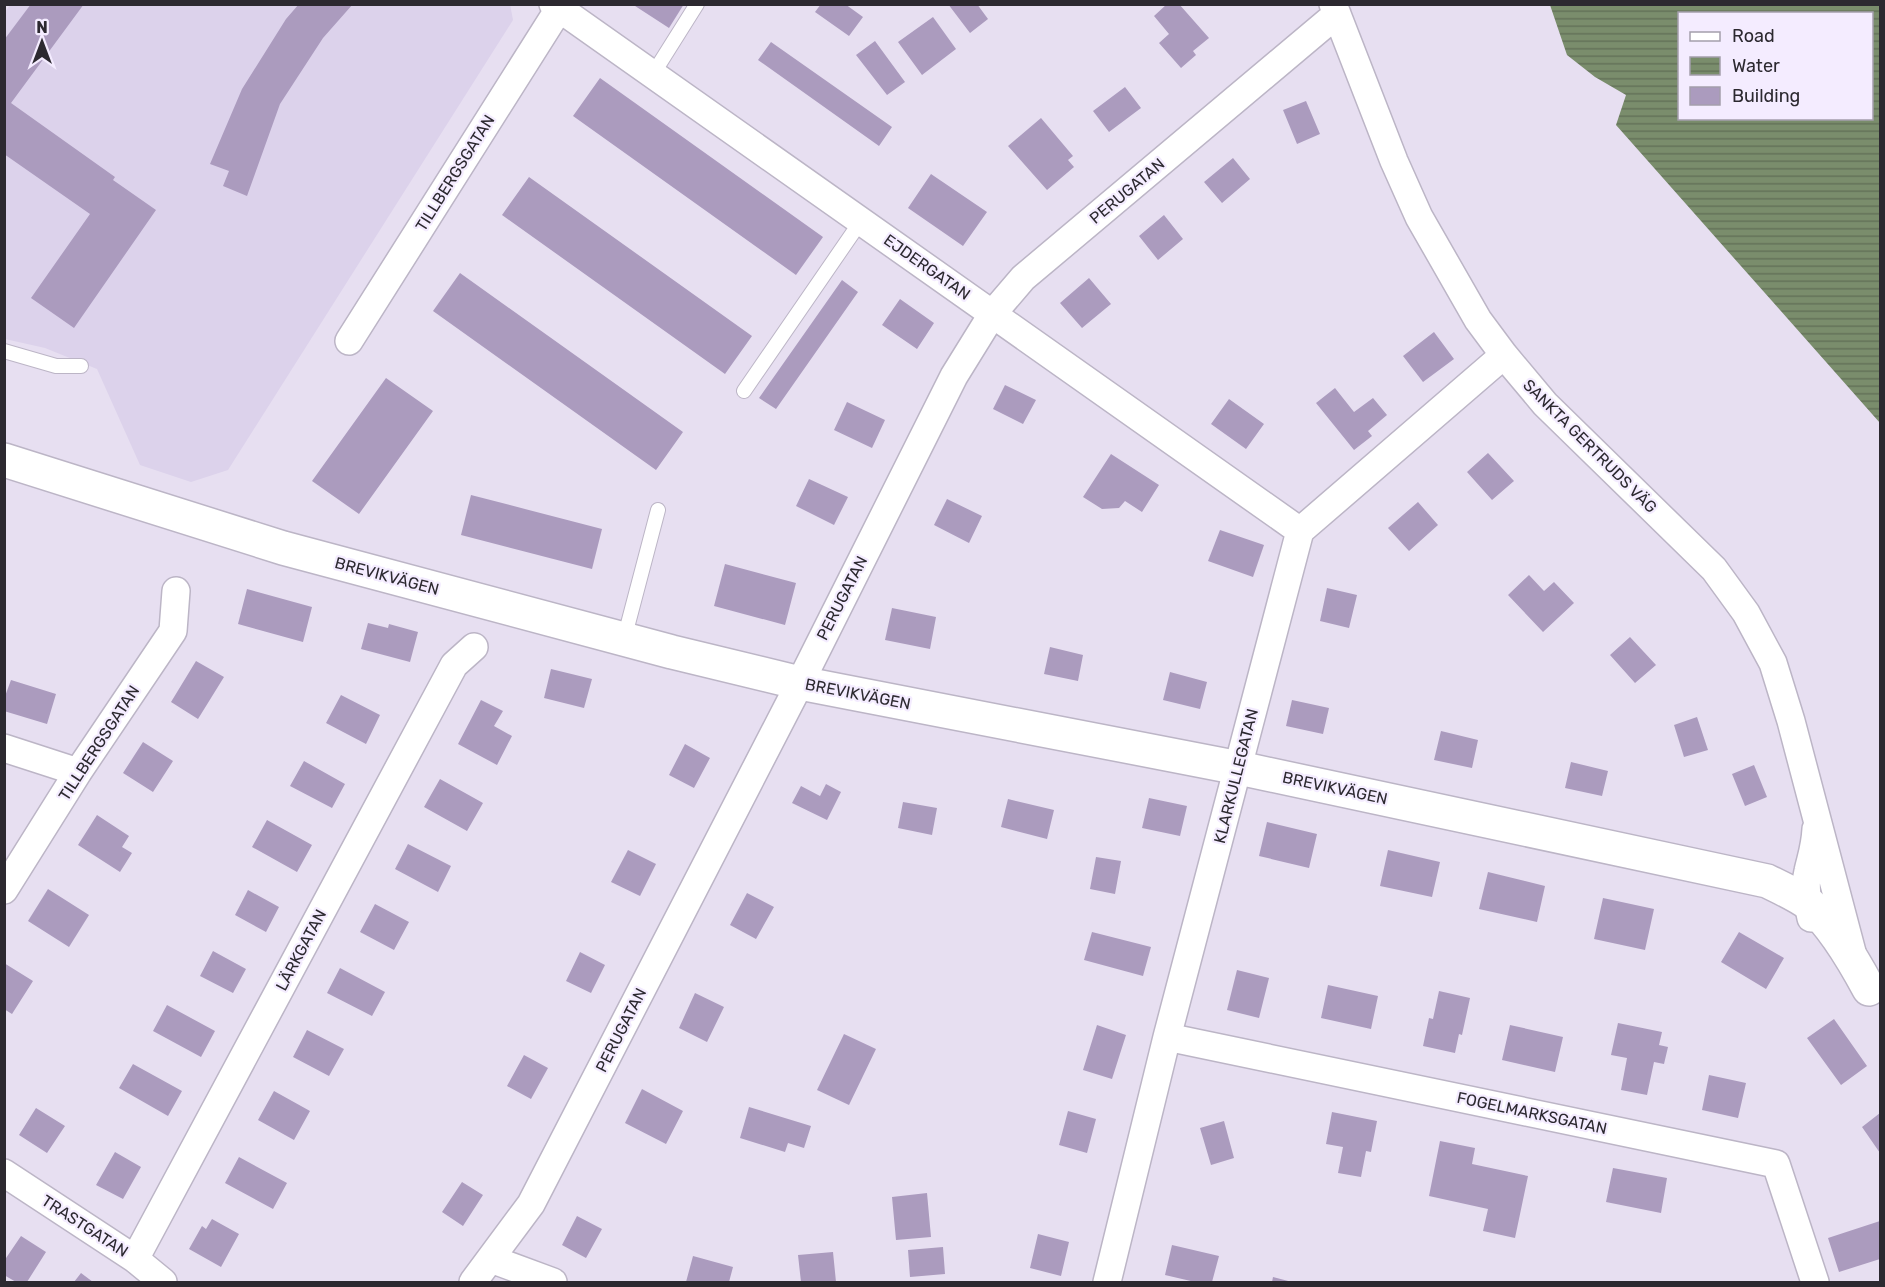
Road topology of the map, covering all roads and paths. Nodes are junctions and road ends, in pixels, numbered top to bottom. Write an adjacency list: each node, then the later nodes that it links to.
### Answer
1 (697, 4): 4 (lane)
2 (558, 6): 4 (street, EJDERGATAN); 7 (street, TILLBERGSGATAN)
3 (1335, 10): 6 (street, PERUGATAN); 9 (street, SANKTA GERTRUDS VÄG)
4 (653, 74): 5 (street, EJDERGATAN)
5 (861, 220): 6 (street, EJDERGATAN); 11 (lane)
6 (993, 313): 14 (street, EJDERGATAN); 18 (street, PERUGATAN)
7 (349, 341)
8 (4, 351): 10 (lane)
9 (1504, 355): 14 (street); 22 (street, SANKTA GERTRUDS VÄG)
10 (81, 366)
11 (744, 392)
12 (4, 460): 16 (street, BREVIKVÄGEN)
13 (658, 510): 16 (lane)
14 (1300, 531): 20 (street, KLARKULLEGATAN)
15 (176, 591): 21 (street, TILLBERGSGATAN)
16 (624, 639): 18 (street, BREVIKVÄGEN)
17 (474, 647): 30 (street, LÄRKGATAN)
18 (800, 683): 20 (street, BREVIKVÄGEN); 31 (street, PERUGATAN)
19 (4, 748): 21 (street)
20 (1239, 768): 23 (street, BREVIKVÄGEN); 28 (street, KLARKULLEGATAN)
21 (78, 772): 24 (street, TILLBERGSGATAN)
22 (1816, 816): 25 (street, SANKTA GERTRUDS VÄG); 27 (street, SANKTA GERTRUDS VÄG)
23 (1726, 873): 25 (street, BREVIKVÄGEN); 26 (street, BREVIKVÄGEN)
24 (4, 890)
25 (1808, 904): 26 (street, SANKTA GERTRUDS VÄG); 27 (street, BREVIKVÄGEN)
26 (1822, 940): 27 (street, SANKTA GERTRUDS VÄG)
27 (1868, 986)
28 (1167, 1037): 35 (street, KLARKULLEGATAN); 36 (street, FOGELMARKSGATAN)
29 (4, 1173): 30 (street, TRASTGATAN)
30 (135, 1259): 32 (street, TRASTGATAN)
31 (491, 1259): 33 (street, PERUGATAN); 34 (street)
32 (163, 1282)
33 (474, 1282)
34 (553, 1282)
35 (1107, 1282)
36 (1815, 1282)

